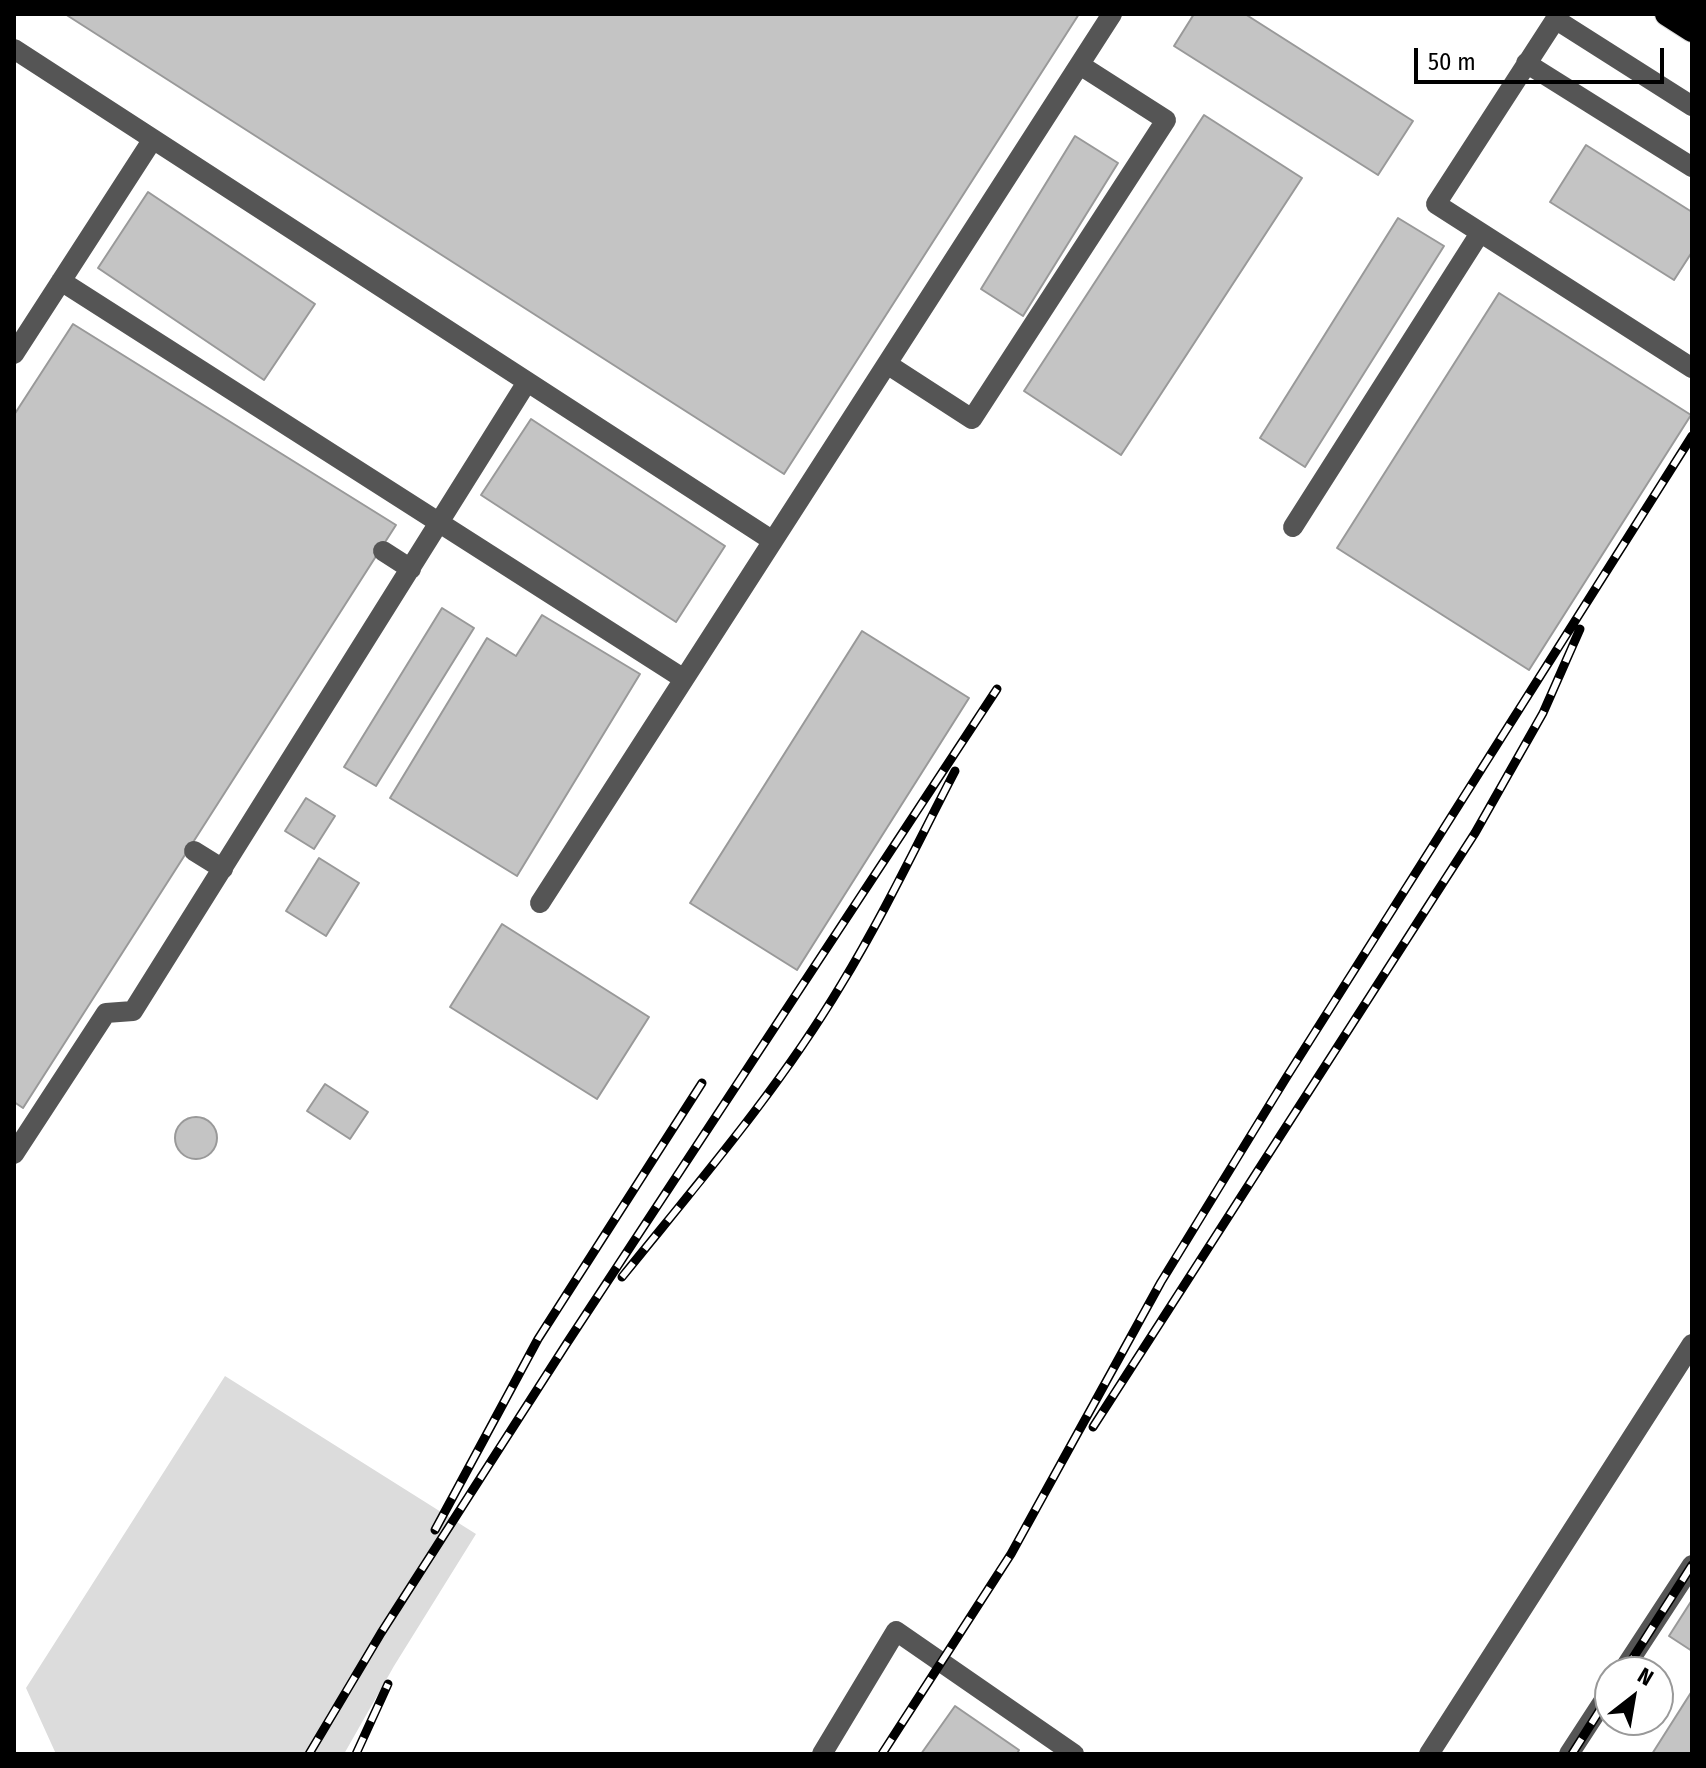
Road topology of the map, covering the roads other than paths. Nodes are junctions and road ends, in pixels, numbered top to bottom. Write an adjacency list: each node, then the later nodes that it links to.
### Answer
1 (1112, 14): 7 (street)
2 (1667, 14): 4 (highway)
3 (1557, 16): 6 (street); 8 (street)
4 (1692, 30)
5 (14, 49): 9 (street)
6 (1526, 63): 10 (street); 11 (street)
7 (1080, 65): 14 (street); 14 (street)
8 (1692, 106)
9 (153, 139): 12 (street); 16 (street)
10 (1692, 167)
11 (1480, 233): 15 (street); 18 (street)
12 (61, 281): 13 (street); 17 (street)
13 (14, 354)
14 (887, 364): 19 (street)
15 (1692, 368)
16 (527, 382): 17 (street); 19 (street)
17 (440, 523): 21 (street); 22 (street)
18 (1293, 527)
19 (773, 541): 22 (street)
20 (383, 551): 21 (street)
21 (411, 569): 24 (street)
22 (684, 679): 25 (street)
23 (194, 851): 24 (street)
24 (223, 869): 26 (street)
25 (540, 903)
26 (14, 1154)
27 (1692, 1344): 33 (street)
28 (1692, 1565): 29 (street)
29 (1632, 1656)
30 (1594, 1716): 34 (street)
31 (822, 1754): 32 (street)
32 (1074, 1754)
33 (1429, 1754)
34 (1569, 1754)

